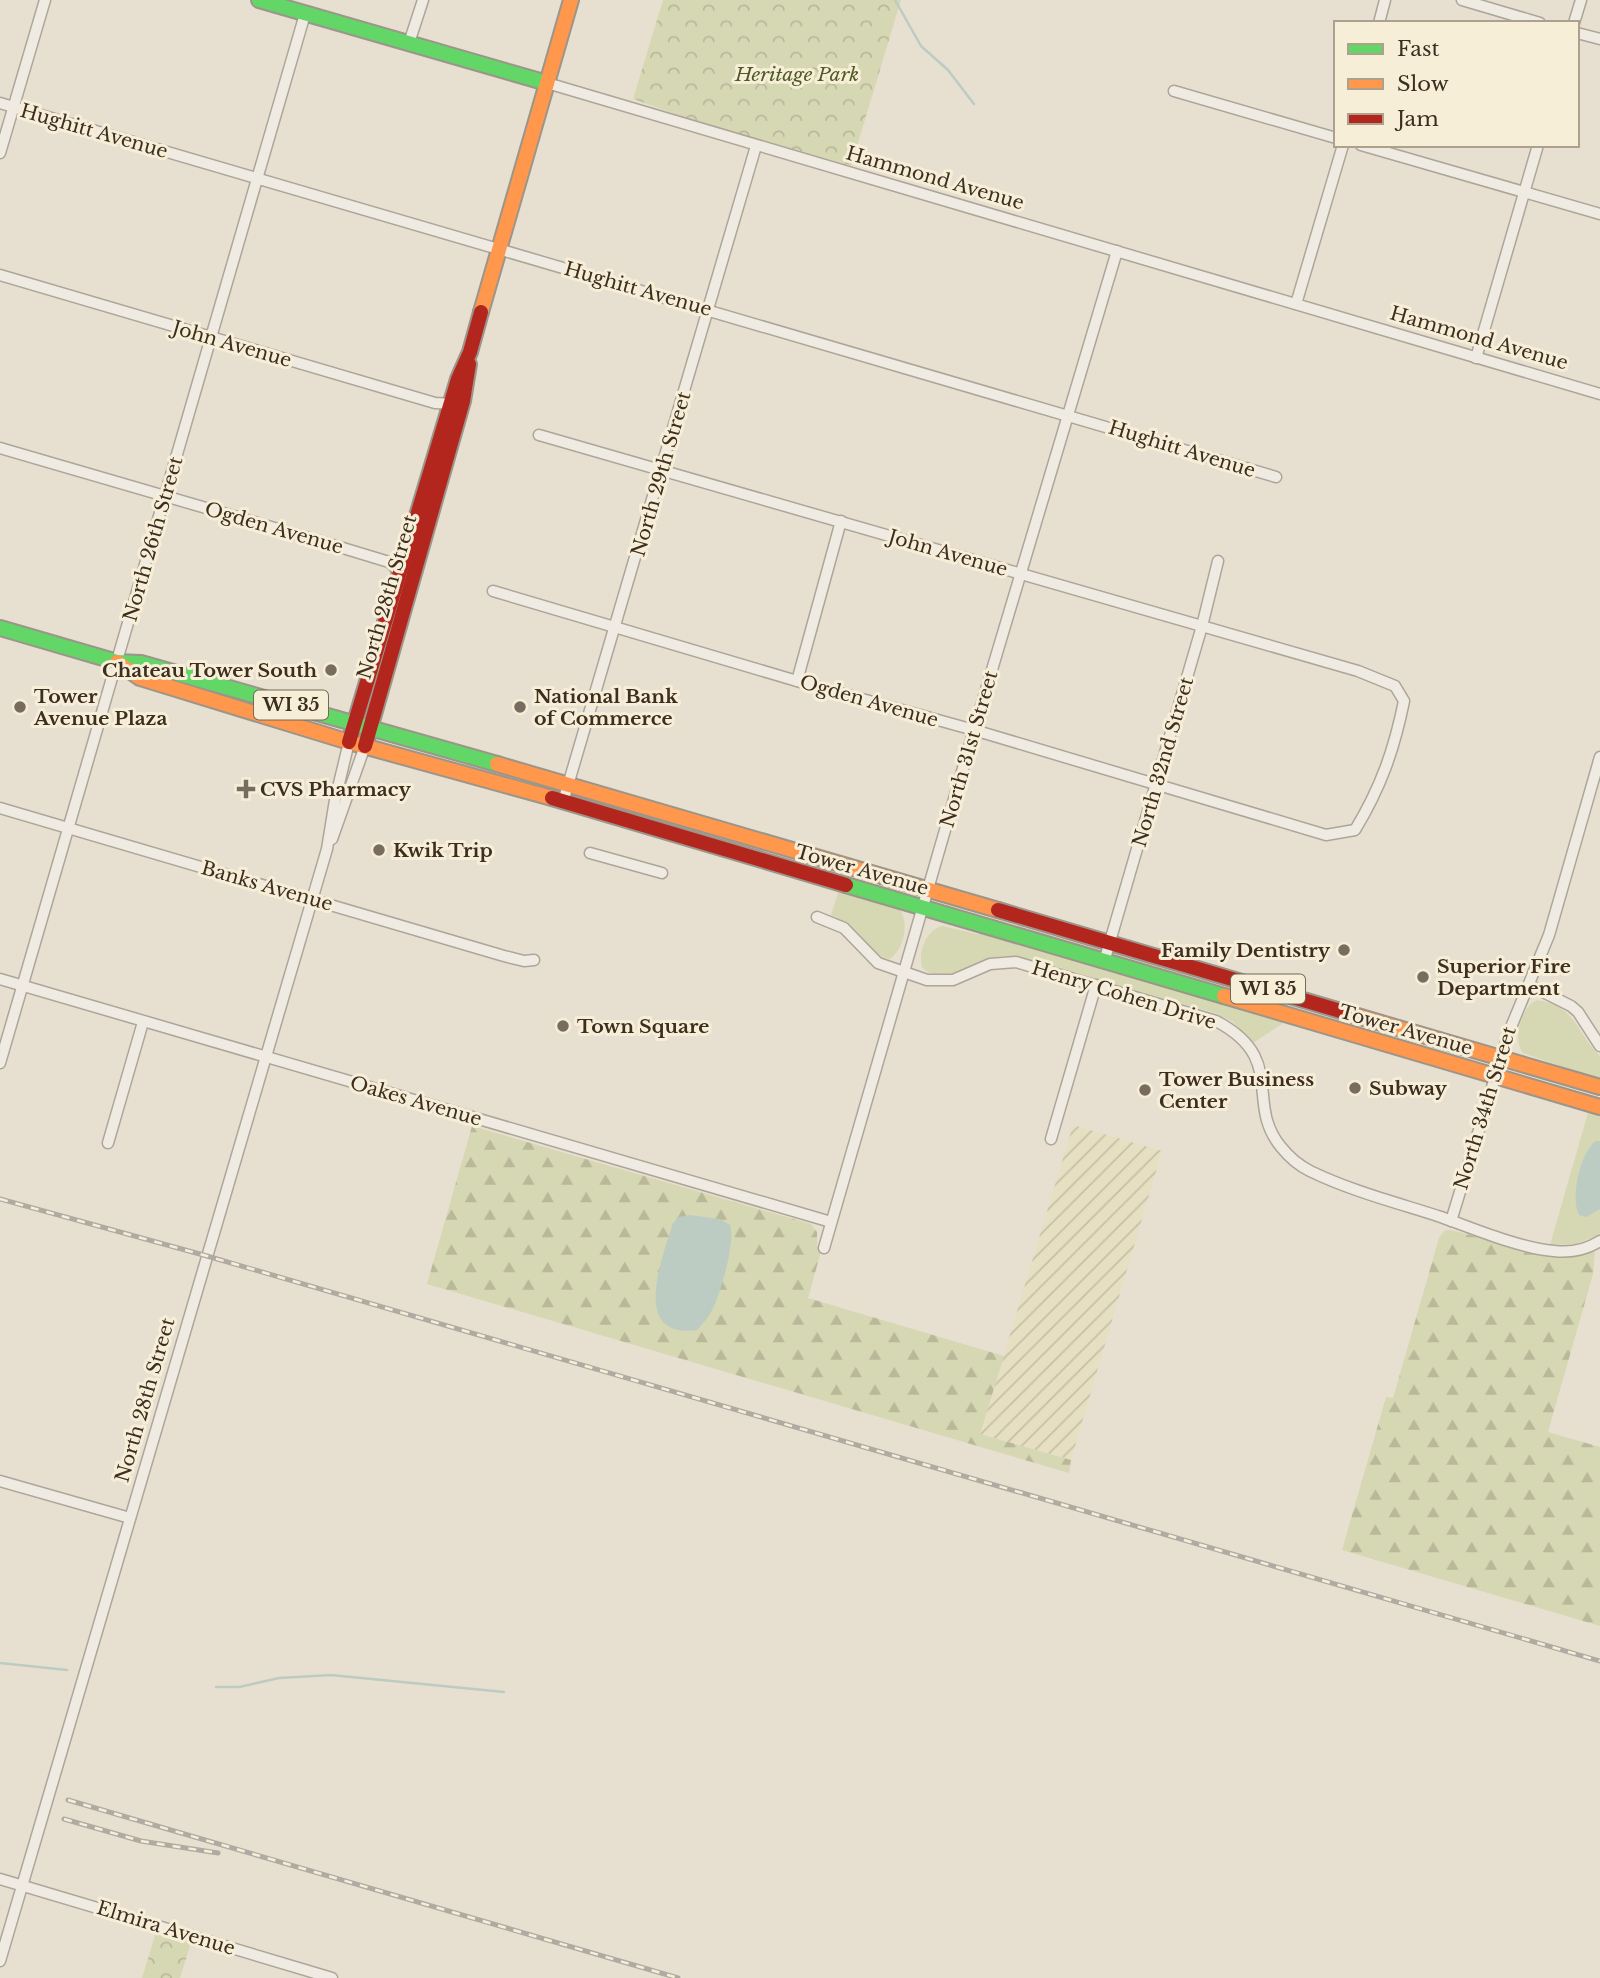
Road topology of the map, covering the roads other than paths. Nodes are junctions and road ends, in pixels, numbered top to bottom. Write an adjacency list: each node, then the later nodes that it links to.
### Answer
1 (45, 0): 18 (street)
2 (259, 0): 8 (main road, Hammond Avenue)
3 (423, 0): 14 (street)
4 (571, 0): 15 (main road, North 28th Street)
5 (1385, 0): 9 (street)
6 (1462, 0): 10 (street)
7 (1581, 0): 11 (street)
8 (305, 14): 14 (main road, Hammond Avenue); 25 (street, North 26th Street)
9 (1380, 21)
10 (1533, 21)
11 (1575, 21)
12 (1579, 34): 13 (street)
13 (1600, 39)
14 (409, 43): 15 (main road, Hammond Avenue)
15 (547, 83): 20 (street, Hammond Avenue); 28 (main road, North 28th Street)
16 (1174, 91): 19 (street)
17 (0, 103): 18 (street, Hughitt Avenue)
18 (13, 107): 24 (street); 25 (street, Hughitt Avenue)
19 (1334, 137)
20 (756, 146): 29 (street, Hammond Avenue); 32 (street, North 29th Street)
21 (1342, 147): 31 (street)
22 (1368, 147): 26 (street)
23 (1537, 147): 26 (street)
24 (0, 153)
25 (257, 179): 28 (street, Hughitt Avenue); 33 (street, North 26th Street)
26 (1524, 191): 27 (street); 34 (street)
27 (1600, 214)
28 (500, 249): 32 (street, Hughitt Avenue); 36 (main road, North 28th Street)
29 (1117, 251): 31 (street, Hammond Avenue); 37 (street, North 31st Street)
30 (0, 275): 33 (street, John Avenue)
31 (1296, 304): 34 (street, Hammond Avenue)
32 (708, 310): 37 (street, Hughitt Avenue); 40 (street, North 29th Street)
33 (211, 338): 36 (street, John Avenue); 42 (street, North 26th Street)
34 (1476, 358): 35 (street, Hammond Avenue)
35 (1600, 394)
36 (457, 403): 45 (main road, North 28th Street); 51 (main road, North 28th Street)
37 (1068, 415): 41 (street, Hughitt Avenue); 46 (street, North 31st Street)
38 (539, 435): 40 (street, John Avenue)
39 (0, 447): 42 (street, Ogden Avenue)
40 (663, 469): 43 (street, John Avenue); 50 (street, North 29th Street)
41 (1276, 477)
42 (165, 496): 45 (street, Ogden Avenue); 52 (street, North 26th Street)
43 (841, 521): 46 (street, John Avenue); 53 (street)
44 (1218, 561): 48 (street, North 32nd Street)
45 (400, 570): 51 (street); 54 (main road, North 28th Street)
46 (1020, 574): 48 (street, John Avenue); 56 (street, North 31st Street)
47 (493, 591): 50 (street, Ogden Avenue)
48 (1202, 625): 61 (street, North 32nd Street); 65 (street, John Avenue)
49 (0, 628): 52 (main road, Tower Avenue / WI 35)
50 (616, 628): 53 (street, Ogden Avenue); 60 (street, North 29th Street)
51 (394, 637): 55 (main road, North 28th Street)
52 (117, 662): 54 (main road, Tower Avenue / WI 35); 57 (main road, Tower Avenue / WI 35); 64 (street, North 26th Street)
53 (797, 681): 56 (street, Ogden Avenue)
54 (355, 723): 55 (main road, Tower Avenue / WI 35); 57 (main road, North 28th Street)
55 (370, 728): 58 (main road, North 28th Street); 60 (main road, Tower Avenue / WI 35)
56 (974, 730): 61 (street, Ogden Avenue); 69 (street, North 31st Street)
57 (349, 742): 58 (main road, Tower Avenue / WI 35); 66 (street, North 28th Street)
58 (365, 746): 62 (main road, Tower Avenue / WI 35); 66 (street, North 28th Street)
59 (1600, 757): 80 (street, North 34th Street)
60 (568, 784): 62 (street, North 29th Street); 69 (main road, Tower Avenue / WI 35)
61 (1156, 785): 65 (street, Ogden Avenue); 73 (street, North 32nd Street)
62 (563, 802): 71 (main road, Tower Avenue / WI 35)
63 (0, 808): 64 (street, Banks Avenue)
64 (68, 828): 70 (street, Banks Avenue); 78 (street, North 26th Street)
65 (1326, 835)
66 (327, 849): 70 (street, North 28th Street)
67 (590, 853): 68 (street)
68 (662, 873)
69 (929, 890): 71 (street, North 31st Street); 73 (main road, Tower Avenue / WI 35)
70 (312, 900): 74 (street, Banks Avenue); 83 (street, North 28th Street)
71 (923, 908): 75 (main road, Tower Avenue / WI 35); 76 (street, North 31st Street)
72 (817, 917): 76 (street, Henry Cohen Drive)
73 (1110, 943): 75 (street, North 32nd Street); 84 (main road, Tower Avenue / WI 35)
74 (534, 960)
75 (1104, 962): 86 (main road, Tower Avenue / WI 35)
76 (904, 973): 79 (street, Henry Cohen Drive); 92 (street, North 31st Street)
77 (0, 979): 78 (street, Oakes Avenue)
78 (23, 985): 81 (street, Oakes Avenue); 85 (street, North 26th Street)
79 (1096, 985): 89 (street); 91 (street, Henry Cohen Drive)
80 (1529, 985): 82 (street); 84 (street, North 34th Street)
81 (143, 1022): 83 (street, Oakes Avenue); 90 (street)
82 (1600, 1046)
83 (266, 1057): 92 (street, Oakes Avenue); 96 (street, North 28th Street)
84 (1500, 1058): 86 (street, North 34th Street); 87 (main road, Tower Avenue / WI 35)
85 (0, 1063)
86 (1495, 1076): 88 (main road, Tower Avenue / WI 35); 91 (street, North 34th Street)
87 (1600, 1087)
88 (1600, 1107)
89 (1051, 1139)
90 (108, 1143)
91 (1451, 1221): 93 (street, Henry Cohen Drive)
92 (831, 1222): 94 (street, North 31st Street)
93 (1600, 1241)
94 (824, 1248)
95 (0, 1481): 96 (street)
96 (131, 1518): 98 (street, North 28th Street)
97 (0, 1879): 98 (street, Elmira Avenue)
98 (22, 1885): 99 (street, North 28th Street); 100 (street, Elmira Avenue)
99 (0, 1961)
100 (332, 1978)

